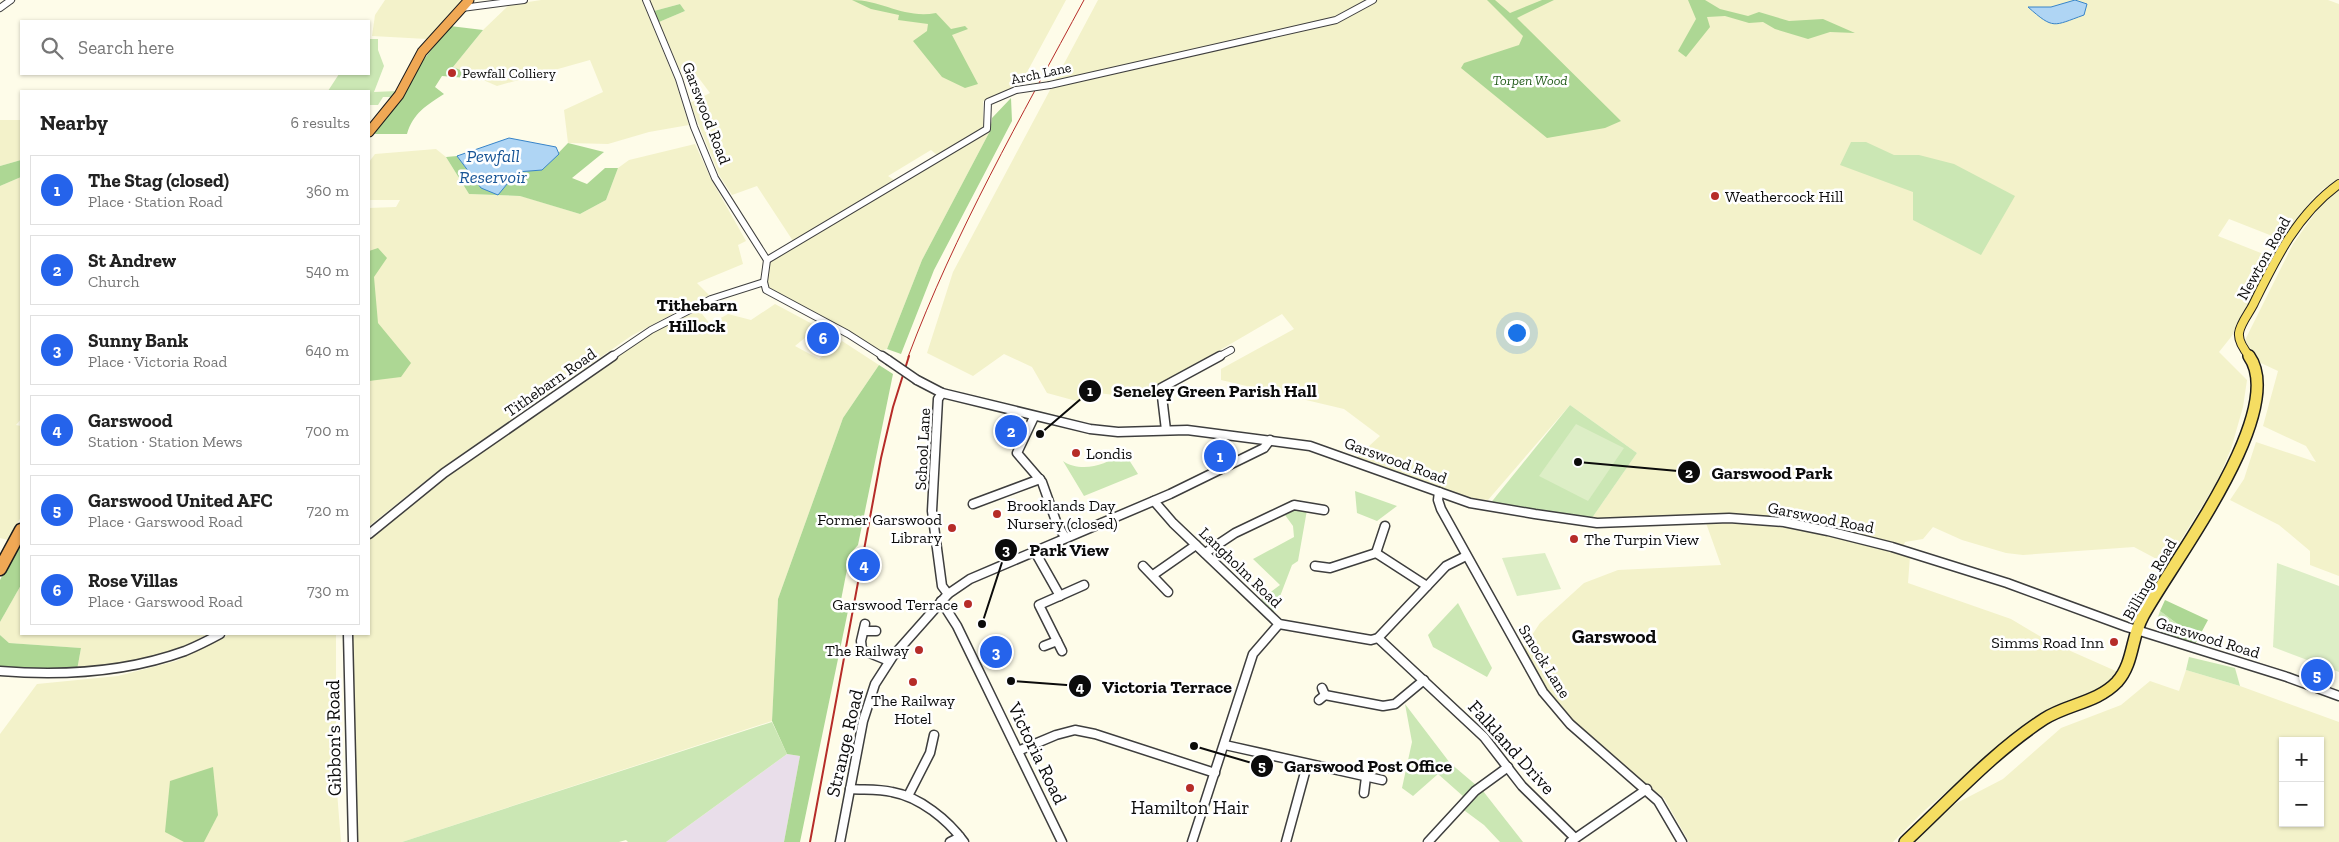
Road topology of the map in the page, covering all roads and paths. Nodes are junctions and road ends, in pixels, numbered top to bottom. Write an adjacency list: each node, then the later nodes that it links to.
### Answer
1 (11, 0): 6 (street)
2 (469, 0): 7 (highway)
3 (524, 0): 7 (street)
4 (646, 0): 10 (street, Garswood Road)
5 (1374, 0): 10 (street, Arch Lane, bridge)
6 (0, 8)
7 (462, 8): 8 (highway)
8 (370, 131)
9 (2339, 184): 13 (main road, Newton Road)
10 (767, 260): 11 (street)
11 (764, 282): 14 (street, Garswood Road, bridge); 27 (street, Tithebarn Road)
12 (1231, 350): 16 (street)
13 (2250, 358): 44 (main road, Billinge Road)
14 (942, 393): 15 (street, Garswood Road); 42 (street, School Lane)
15 (1034, 417): 16 (street, Garswood Road); 18 (street)
16 (1166, 430): 17 (street, Garswood Road)
17 (1270, 440): 19 (street, Garswood Road); 20 (street, Strange Road)
18 (1040, 479): 21 (street); 28 (street)
19 (1439, 492): 33 (street, Smock Lane); 44 (street, Garswood Road)
20 (1154, 501): 28 (street, Strange Road); 29 (street, Langholm Road)
21 (973, 504)
22 (1282, 504): 23 (street)
23 (1294, 505): 24 (street); 31 (street)
24 (1324, 510)
25 (1386, 527): 32 (street)
26 (20, 532): 34 (highway)
27 (370, 533)
28 (1065, 537): 30 (street, Strange Road)
29 (1196, 545): 31 (street, Langholm Road); 37 (street)
30 (1034, 550): 41 (street); 42 (street, Strange Road)
31 (1205, 553): 43 (street, Langholm Road)
32 (1376, 553): 36 (street); 39 (street)
33 (1466, 556): 39 (street); 66 (street, Smock Lane)
34 (2, 563)
35 (1143, 566): 37 (street)
36 (1315, 566)
37 (1153, 575): 40 (street)
38 (1084, 586): 41 (street)
39 (1427, 586): 48 (street)
40 (1168, 592)
41 (1060, 596): 49 (street)
42 (945, 597): 52 (street, Strange Road); 59 (street, Victoria Road)
43 (1279, 624): 48 (street, Langholm Road); 58 (street)
44 (2137, 630): 56 (street, Garswood Road); 79 (main road, Billinge Road)
45 (876, 631): 52 (street)
46 (218, 635): 53 (street)
47 (348, 635): 71 (street, Gibbon's Road)
48 (1378, 638): 54 (street, Falkland Drive)
49 (1057, 641): 50 (street); 51 (street)
50 (1044, 646)
51 (1062, 651)
52 (891, 658): 65 (street, Strange Road)
53 (0, 671)
54 (1424, 680): 55 (street); 61 (street, Falkland Drive)
55 (1322, 695)
56 (2339, 696)
57 (934, 735): 68 (street)
58 (1225, 745): 60 (street); 62 (street)
59 (1018, 751): 62 (street); 74 (street, Victoria Road)
60 (1307, 765): 63 (street); 76 (street)
61 (1508, 767): 70 (street, Falkland Drive); 77 (street)
62 (1215, 773): 75 (street)
63 (1366, 777): 64 (street); 67 (street)
64 (1382, 780)
65 (850, 789): 68 (street); 72 (street, Strange Road)
66 (1647, 789): 70 (street); 78 (street, Smock Lane)
67 (1364, 793)
68 (908, 796): 69 (street)
69 (962, 839): 73 (street)
70 (1572, 840)
71 (353, 842)
72 (840, 842)
73 (950, 842)
74 (1062, 842)
75 (1192, 842)
76 (1286, 842)
77 (1428, 842)
78 (1682, 842)
79 (1905, 842)

